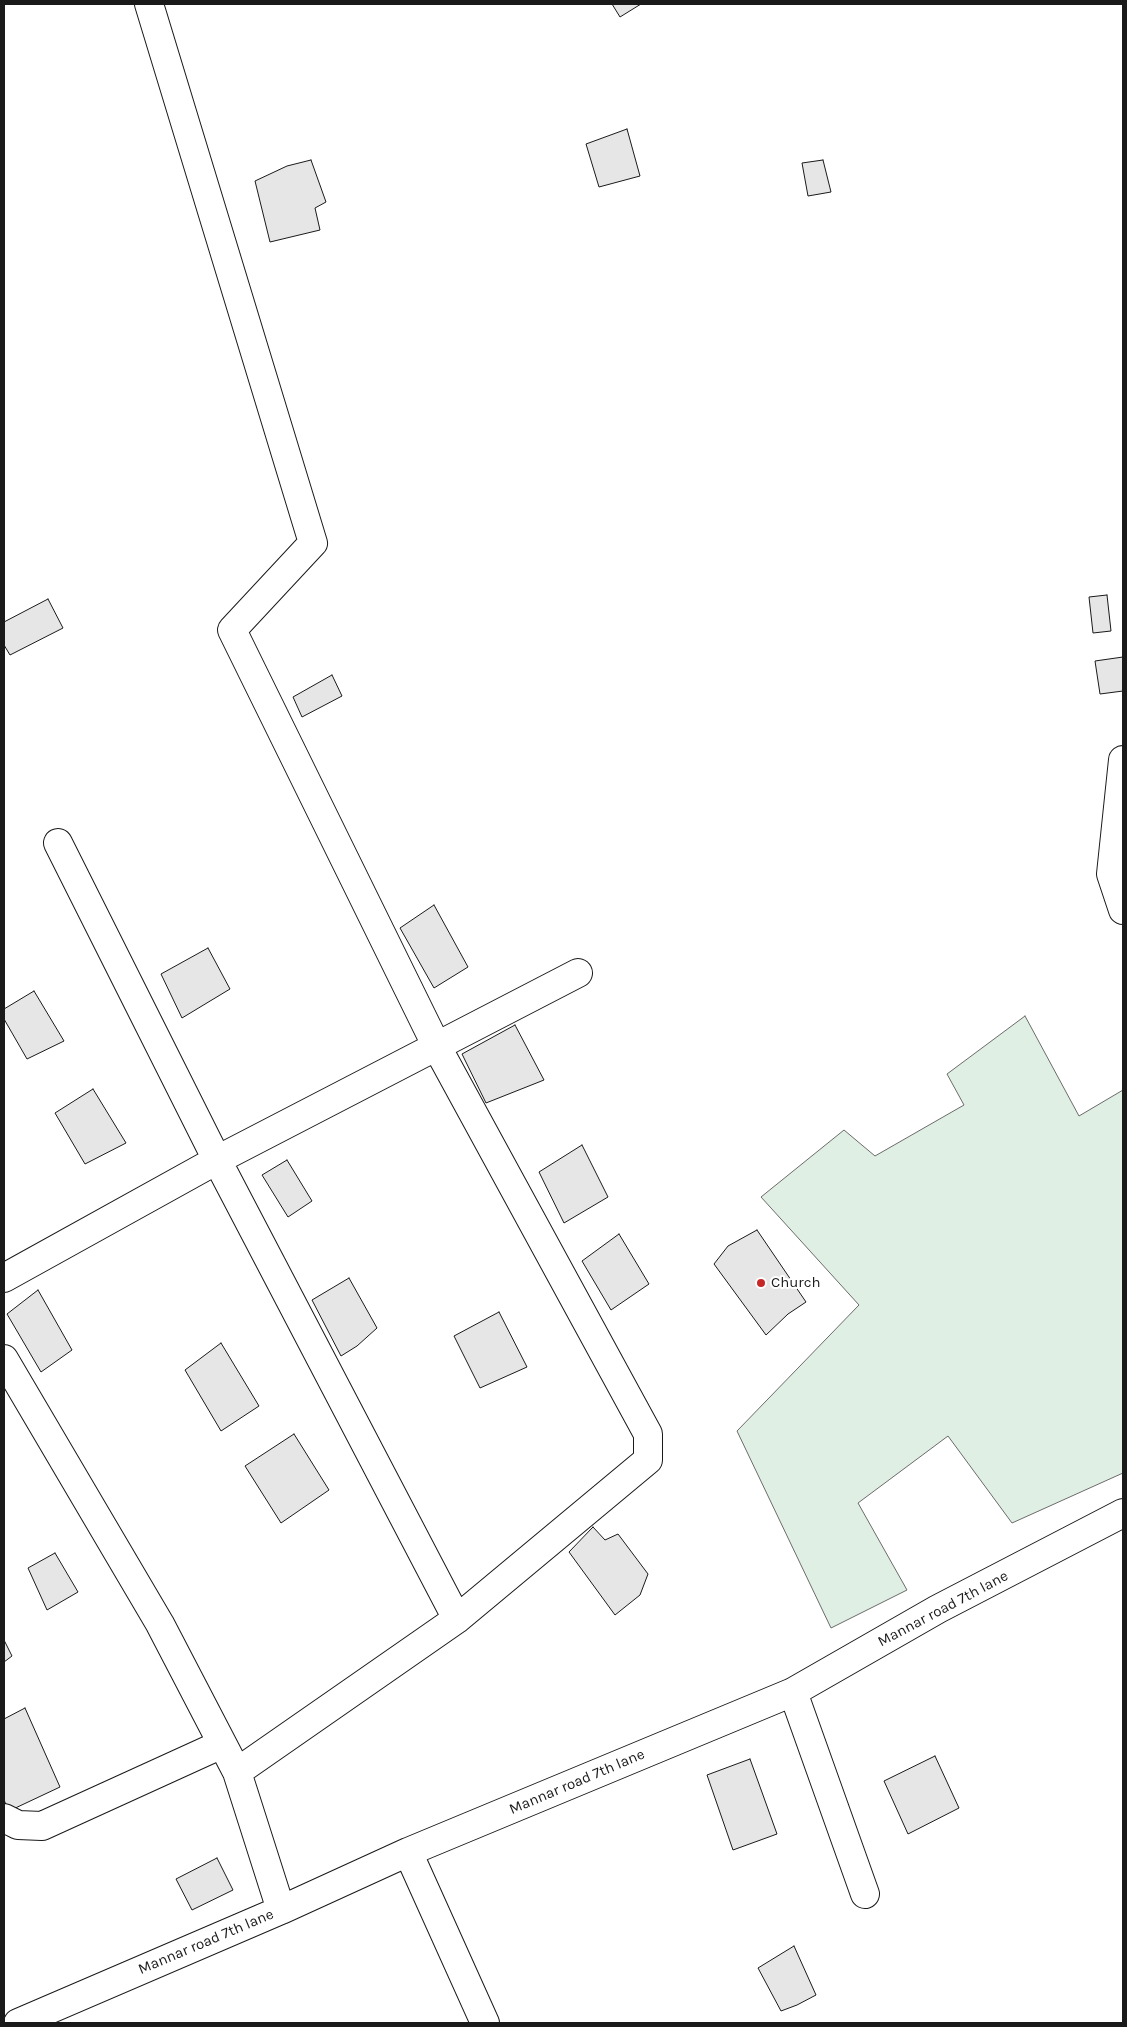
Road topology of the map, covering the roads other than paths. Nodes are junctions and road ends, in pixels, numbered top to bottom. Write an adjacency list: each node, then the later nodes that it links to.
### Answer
1 (149, 4): 6 (street)
2 (1123, 760): 4 (street)
3 (58, 843): 7 (street)
4 (1123, 910)
5 (578, 972): 6 (street)
6 (437, 1047): 7 (street); 11 (street)
7 (217, 1160): 8 (street); 11 (street)
8 (4, 1278)
9 (4, 1358): 13 (street)
10 (1123, 1513): 12 (street, Mannar road 7th lane)
11 (457, 1620): 14 (street)
12 (793, 1692): 16 (street, Mannar road 7th lane); 17 (street)
13 (222, 1744): 14 (street); 15 (street)
14 (237, 1772): 18 (street)
15 (4, 1818)
16 (408, 1852): 18 (street, Mannar road 7th lane); 20 (street)
17 (865, 1894)
18 (281, 1910): 19 (street, Mannar road 7th lane)
19 (18, 2023)
20 (485, 2023)

